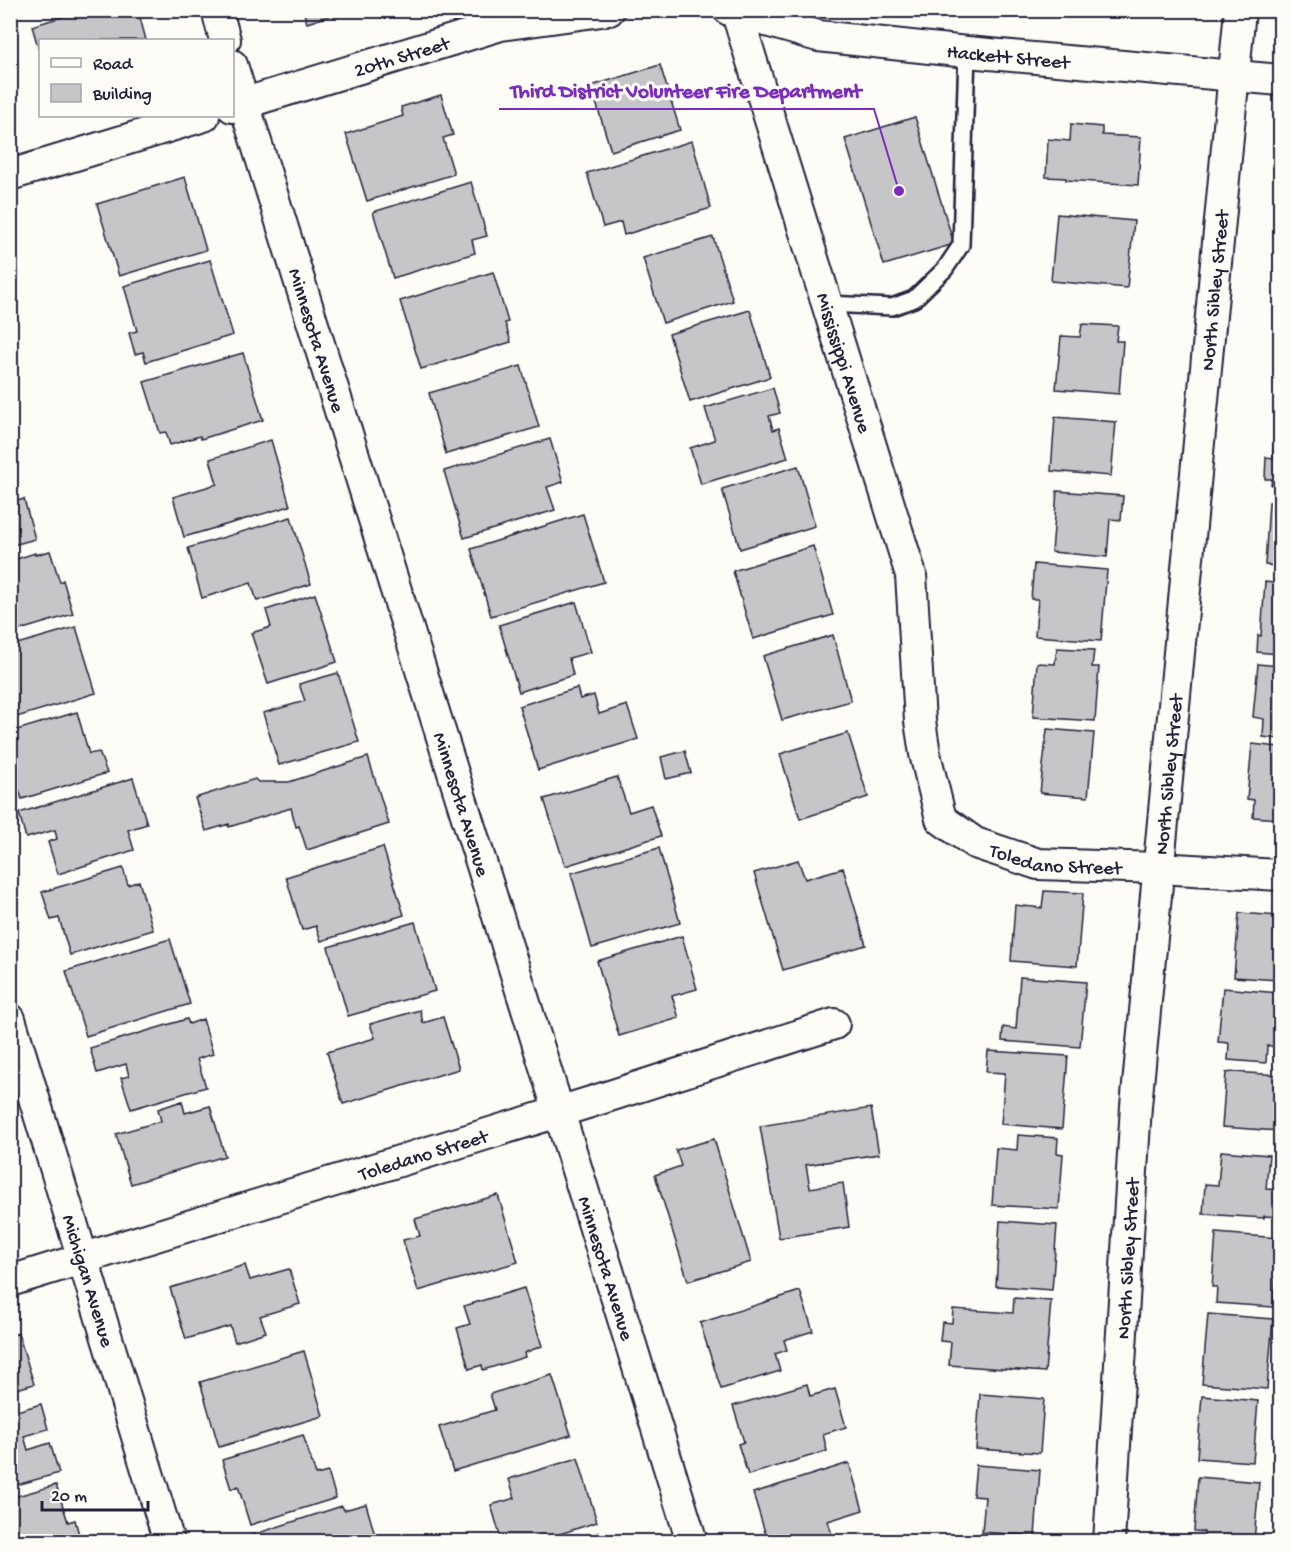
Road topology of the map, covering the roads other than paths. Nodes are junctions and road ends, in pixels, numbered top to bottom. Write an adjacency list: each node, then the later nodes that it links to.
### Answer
1 (217, 10): 5 (street)
2 (609, 10): 10 (street, 20th Street)
3 (1240, 10): 7 (street, North Sibley Street)
4 (734, 11): 6 (street, Hackett Street); 13 (street, Mississippi Avenue)
5 (225, 39)
6 (967, 52): 7 (street, Hackett Street); 13 (lane)
7 (1234, 76): 9 (street, Hackett Street); 15 (street, North Sibley Street)
8 (234, 78): 10 (street, Minnesota Avenue)
9 (1281, 80)
10 (238, 105): 19 (street, Minnesota Avenue)
11 (201, 117): 12 (street)
12 (10, 175)
13 (828, 304): 14 (street, Mississippi Avenue)
14 (920, 721): 15 (street, Toledano Street)
15 (1158, 868): 16 (street, Toledano Street); 24 (street, North Sibley Street)
16 (1281, 875)
17 (10, 1019): 20 (street, Michigan Avenue)
18 (834, 1024): 19 (street, Toledano Street)
19 (559, 1112): 20 (street, Toledano Street); 23 (street, Minnesota Avenue)
20 (83, 1259): 21 (street, Toledano Street); 22 (street, Michigan Avenue)
21 (10, 1281)
22 (170, 1542)
23 (692, 1542)
24 (1109, 1542)

